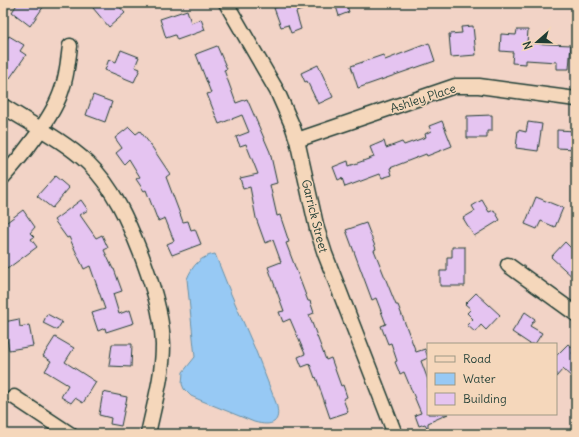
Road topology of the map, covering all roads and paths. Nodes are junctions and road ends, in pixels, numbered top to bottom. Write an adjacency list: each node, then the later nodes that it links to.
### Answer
1 (226, 3): 6 (street, Garrick Street)
2 (70, 46): 5 (street)
3 (576, 99): 6 (street, Ashley Place)
4 (3, 106): 5 (street)
5 (40, 129): 7 (street); 12 (street)
6 (297, 140): 13 (street, Garrick Street)
7 (3, 177)
8 (508, 265): 9 (street)
9 (576, 314)
10 (14, 397): 11 (street)
11 (70, 434)
12 (148, 434)
13 (395, 434)

